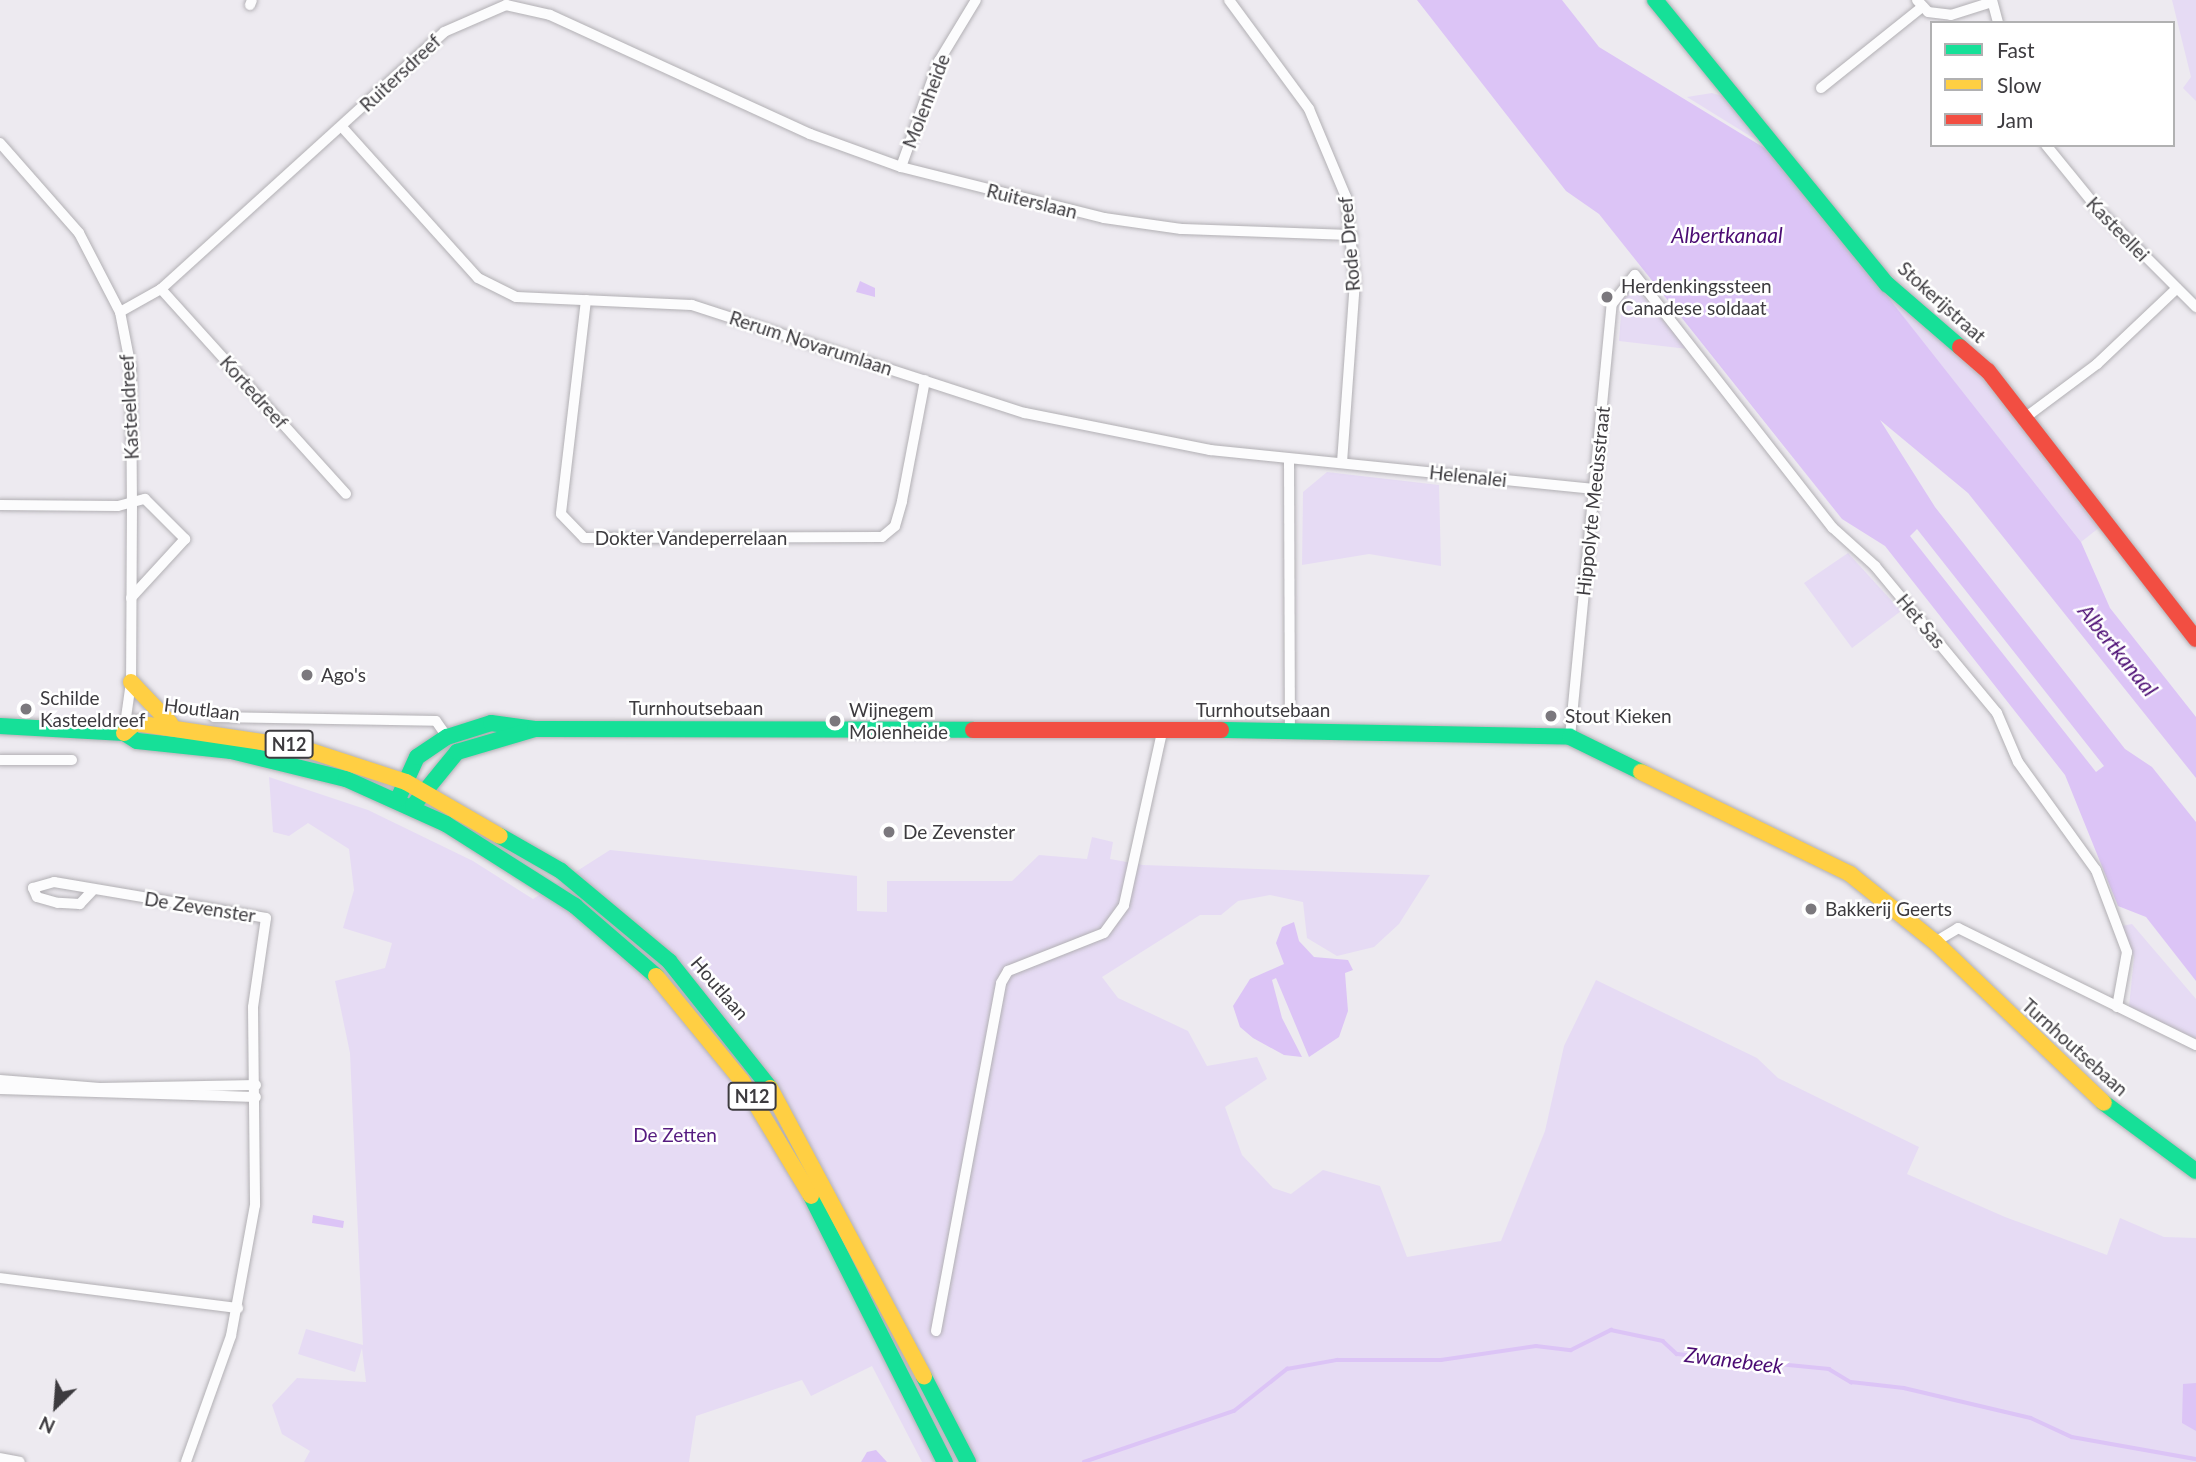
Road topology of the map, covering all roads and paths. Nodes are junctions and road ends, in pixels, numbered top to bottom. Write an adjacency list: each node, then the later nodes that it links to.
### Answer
1 (976, 0): 12 (street, Molenheide)
2 (1229, 0): 13 (street, Rode Dreef)
3 (1655, 0): 21 (main road, Stokerijstraat)
4 (1992, 1): 5 (street); 6 (street)
5 (1919, 4): 7 (street)
6 (1997, 21)
7 (1821, 88)
8 (728, 97): 9 (street, Ruitersdreef); 12 (street, Ruiterslaan)
9 (342, 127): 16 (street, Ruitersdreef); 17 (street, Rerum Novarumlaan)
10 (0, 143): 19 (street, Kasteeldreef)
11 (2048, 147): 15 (street, Kasteellei)
12 (901, 167): 13 (street, Ruiterslaan)
13 (1352, 234): 22 (street, Rode Dreef)
14 (1635, 275): 26 (street, Hippolyte Meeùsstraat); 51 (street, Het Sas)
15 (2177, 288): 18 (street, Kasteellei); 21 (street)
16 (161, 289): 19 (street, Ruitersdreef); 27 (street, Kortedreef)
17 (586, 300): 20 (street, Rerum Novarumlaan); 20 (street, Dokter Vandeperrelaan)
18 (2196, 307)
19 (120, 312): 28 (street, Kasteeldreef)
20 (925, 380): 23 (street, Rerum Novarumlaan)
21 (2026, 417): 31 (main road, Stokerijstraat)
22 (1340, 437): 24 (street, Rode Dreef); 25 (street, Rode Dreef)
23 (1293, 460): 24 (street, Rerum Novarumlaan); 37 (street)
24 (1329, 462): 25 (street, Rerum Novarumlaan)
25 (1342, 463): 26 (street, Helenalei)
26 (1594, 489): 41 (street, Hippolyte Meeùsstraat)
27 (346, 494)
28 (132, 502): 29 (street); 30 (street, Kasteeldreef); 30 (street)
29 (0, 505)
30 (131, 598): 32 (street, Kasteeldreef)
31 (2196, 639)
32 (131, 682): 34 (main road); 39 (street, Kasteeldreef)
33 (214, 718): 40 (street)
34 (170, 723): 39 (main road, Houtlaan / N12); 45 (main road, Houtlaan / N12)
35 (0, 726): 39 (main road, N12)
36 (535, 729): 38 (main road, Turnhoutsebaan); 40 (main road, Turnhoutsebaan); 42 (main road, Turnhoutsebaan)
37 (1290, 730): 38 (main road, Turnhoutsebaan); 41 (main road, Turnhoutsebaan)
38 (1162, 732): 60 (street)
39 (124, 733): 47 (main road, Houtlaan / N12)
40 (447, 737): 42 (main road); 45 (main road, Turnhoutsebaan)
41 (1570, 737): 50 (main road, Turnhoutsebaan)
42 (457, 752): 46 (main road)
43 (0, 760): 44 (street)
44 (72, 760)
45 (405, 782): 46 (main road, Houtlaan / N12); 47 (main road, Turnhoutsebaan)
46 (421, 790): 48 (main road); 65 (main road, Houtlaan / N12)
47 (397, 799): 48 (main road, Houtlaan / N12)
48 (413, 807): 64 (main road, Houtlaan / N12)
49 (92, 891): 49 (street, De Zevenster); 56 (street, De Zevenster)
50 (1935, 942): 51 (street); 57 (main road, Turnhoutsebaan)
51 (2117, 1007): 52 (street)
52 (2196, 1045)
53 (0, 1080): 55 (street)
54 (0, 1089): 55 (street)
55 (32, 1089): 56 (street)
56 (256, 1091): 59 (street, De Zevenster)
57 (2196, 1171)
58 (0, 1278): 59 (street)
59 (238, 1308): 63 (street, De Zevenster)
60 (936, 1331)
61 (0, 1458): 62 (street)
62 (20, 1462)
63 (186, 1462)
64 (945, 1462)
65 (968, 1462)

